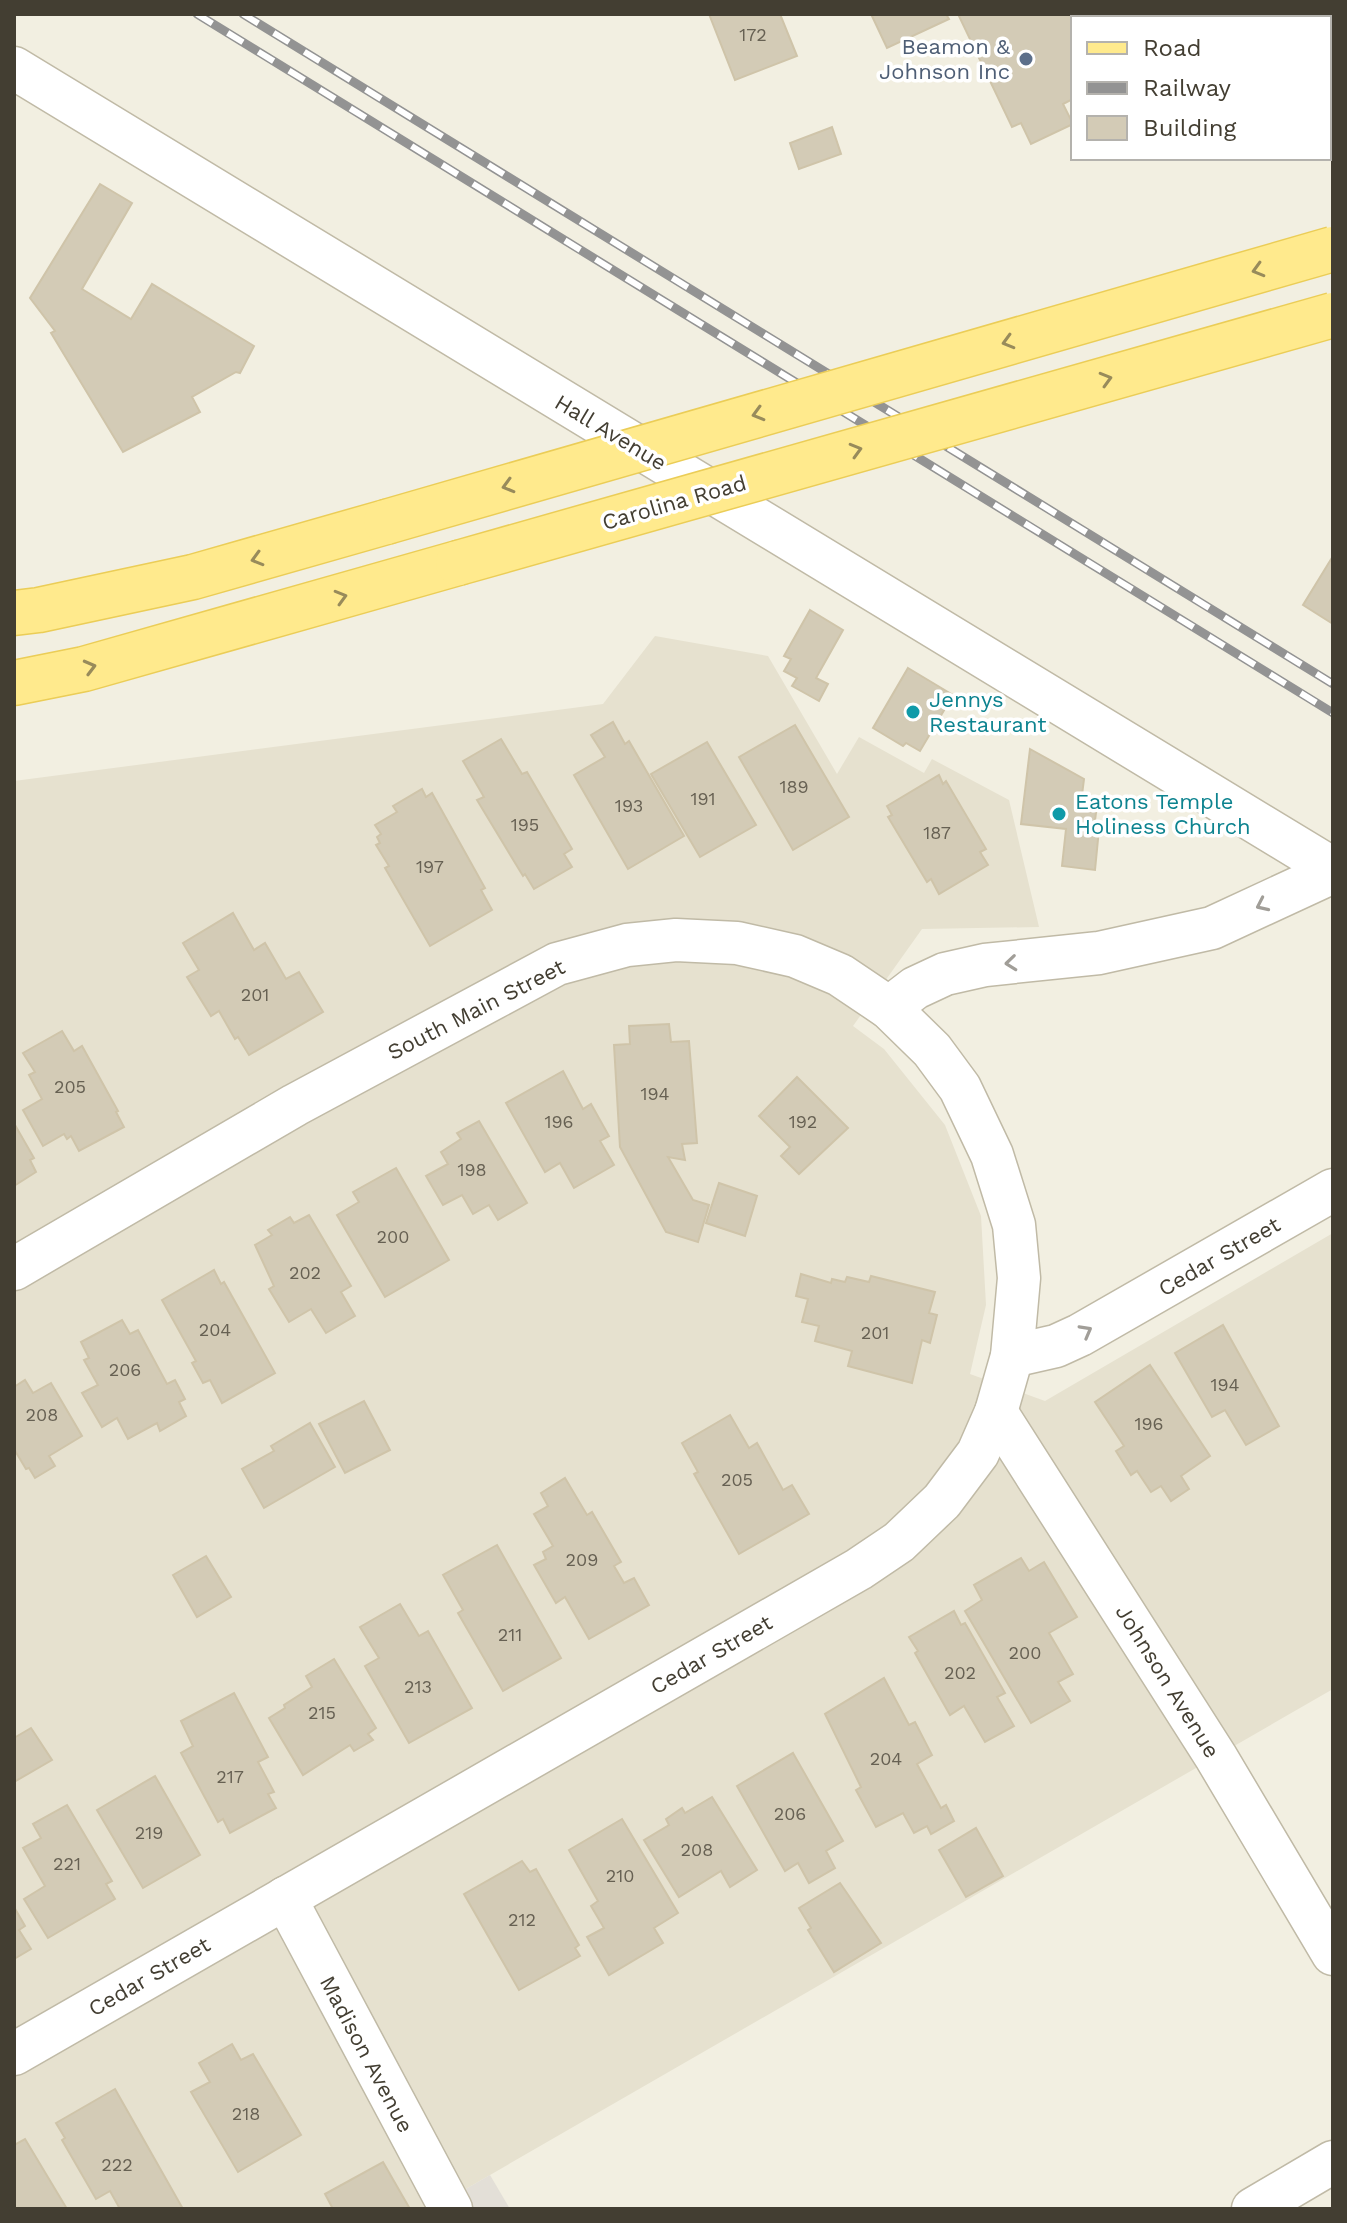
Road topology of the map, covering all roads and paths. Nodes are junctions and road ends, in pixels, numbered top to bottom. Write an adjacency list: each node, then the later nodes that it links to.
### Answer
1 (14, 68): 6 (street, Hall Avenue)
2 (1333, 249): 4 (main road, one-way to 4, bridge)
3 (1333, 315): 5 (main road, Carolina Road, one-way to 3, bridge)
4 (14, 613)
5 (14, 683)
6 (1333, 870): 7 (street, one-way to 7)
7 (889, 1008): 9 (street, South Main Street); 10 (street)
8 (1333, 1190): 10 (street, Cedar Street, one-way to 8)
9 (14, 1269)
10 (1012, 1356): 11 (street, Cedar Street)
11 (996, 1412): 12 (street, Cedar Street); 13 (street, Johnson Avenue)
12 (285, 1898): 14 (street, Cedar Street); 16 (street, Madison Avenue)
13 (1333, 1954)
14 (14, 2054)
15 (1333, 2162): 17 (street)
16 (451, 2209)
17 (1253, 2209)

